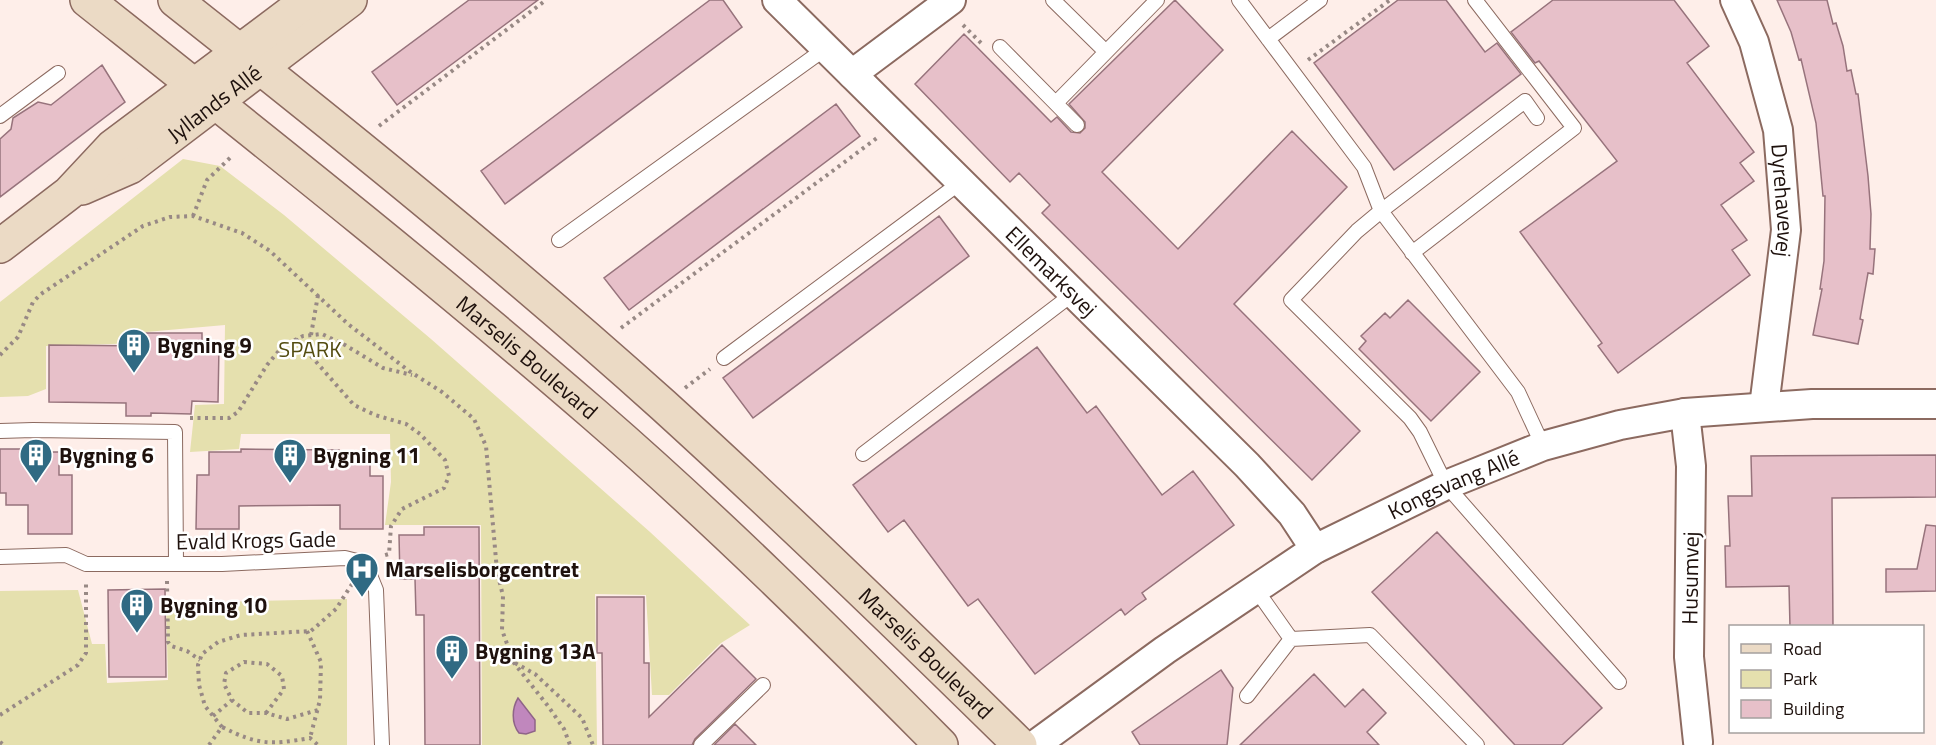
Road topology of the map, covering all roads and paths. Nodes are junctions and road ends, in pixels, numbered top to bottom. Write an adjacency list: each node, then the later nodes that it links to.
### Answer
1 (87, 0): 23 (main road, Marselis Boulevard)
2 (175, 0): 19 (main road, Marselis Boulevard)
3 (308, 0): 19 (main road, Jyllands Allé)
4 (350, 0): 19 (main road, Jyllands Allé)
5 (546, 0): 30 (path)
6 (777, 0): 17 (street, Ellemarksvej)
7 (1053, 0): 18 (lane)
8 (1157, 0): 18 (lane)
9 (1239, 0): 15 (lane)
10 (1320, 0): 15 (lane)
11 (1390, 0): 20 (path)
12 (1477, 0): 36 (lane)
13 (1735, 0): 47 (street, Dyrehavevej)
14 (947, 3): 16 (path); 22 (street)
15 (1268, 39): 20 (lane)
16 (1000, 47): 24 (lane)
17 (826, 48): 22 (street, Ellemarksvej); 34 (lane)
18 (1106, 52): 24 (lane)
19 (250, 60): 23 (main road, Jyllands Allé); 30 (main road, Marselis Boulevard)
20 (1293, 72): 32 (lane)
21 (58, 73): 25 (lane)
22 (852, 74): 27 (street, Ellemarksvej)
23 (205, 94): 29 (main road, Marselis Boulevard); 35 (main road, Jyllands Allé)
24 (1056, 104): 28 (lane)
25 (0, 116)
26 (1538, 118): 32 (lane)
27 (900, 121): 31 (street, Ellemarksvej); 41 (path)
28 (1077, 125)
29 (256, 134): 33 (path); 83 (main road, Marselis Boulevard)
30 (355, 144): 41 (main road, Marselis Boulevard)
31 (962, 182): 37 (street, Ellemarksvej); 43 (lane)
32 (1381, 211): 36 (lane); 53 (lane)
33 (193, 216): 38 (path); 42 (path)
34 (559, 240)
35 (0, 246)
36 (1412, 253): 51 (lane)
37 (1074, 293): 52 (lane); 54 (street, Ellemarksvej)
38 (318, 295): 39 (path); 44 (path)
39 (311, 335): 40 (path); 44 (path)
40 (296, 339): 50 (path); 57 (path)
41 (596, 346): 46 (main road, Marselis Boulevard)
42 (0, 355)
43 (724, 358): 46 (path)
44 (419, 377): 63 (path)
45 (1936, 404): 47 (street, Kongsvang Allé)
46 (663, 405): 84 (main road, Marselis Boulevard)
47 (1764, 407): 48 (street, Kongsvang Allé)
48 (1685, 413): 51 (street, Kongsvang Allé); 75 (street, Husumvej)
49 (0, 431): 50 (lane)
50 (175, 432): 56 (lane)
51 (1542, 446): 53 (street, Kongsvang Allé)
52 (863, 454)
53 (1446, 485): 54 (street, Kongsvang Allé); 64 (lane)
54 (1315, 549): 59 (street, Kongsvang Allé)
55 (0, 556): 58 (lane, Evald Krogs Gade)
56 (176, 563): 57 (lane, Evald Krogs Gade); 58 (lane, Evald Krogs Gade); 62 (path)
57 (365, 563): 60 (path); 79 (lane, Evald Krogs Gade)
58 (86, 564): 70 (path)
59 (1255, 588): 61 (lane); 85 (street, Kongsvang Allé)
60 (307, 632): 62 (path); 68 (path)
61 (1291, 639): 66 (lane); 86 (lane)
62 (200, 660): 71 (path)
63 (514, 663): 80 (path); 81 (path)
64 (1619, 682)
65 (763, 685): 82 (lane)
66 (1247, 696)
67 (232, 700): 69 (path); 69 (path); 71 (path)
68 (318, 710): 69 (path); 73 (path)
69 (266, 713)
70 (0, 715)
71 (213, 716): 72 (path)
72 (222, 727): 73 (path); 77 (path)
73 (310, 738): 78 (path)
74 (0, 741): 76 (path)
75 (1698, 742)
76 (4, 745)
77 (209, 745)
78 (318, 745)
79 (382, 745)
80 (570, 745)
81 (593, 745)
82 (701, 745)
83 (941, 745)
84 (1020, 745)
85 (1035, 745)
86 (1477, 745)

